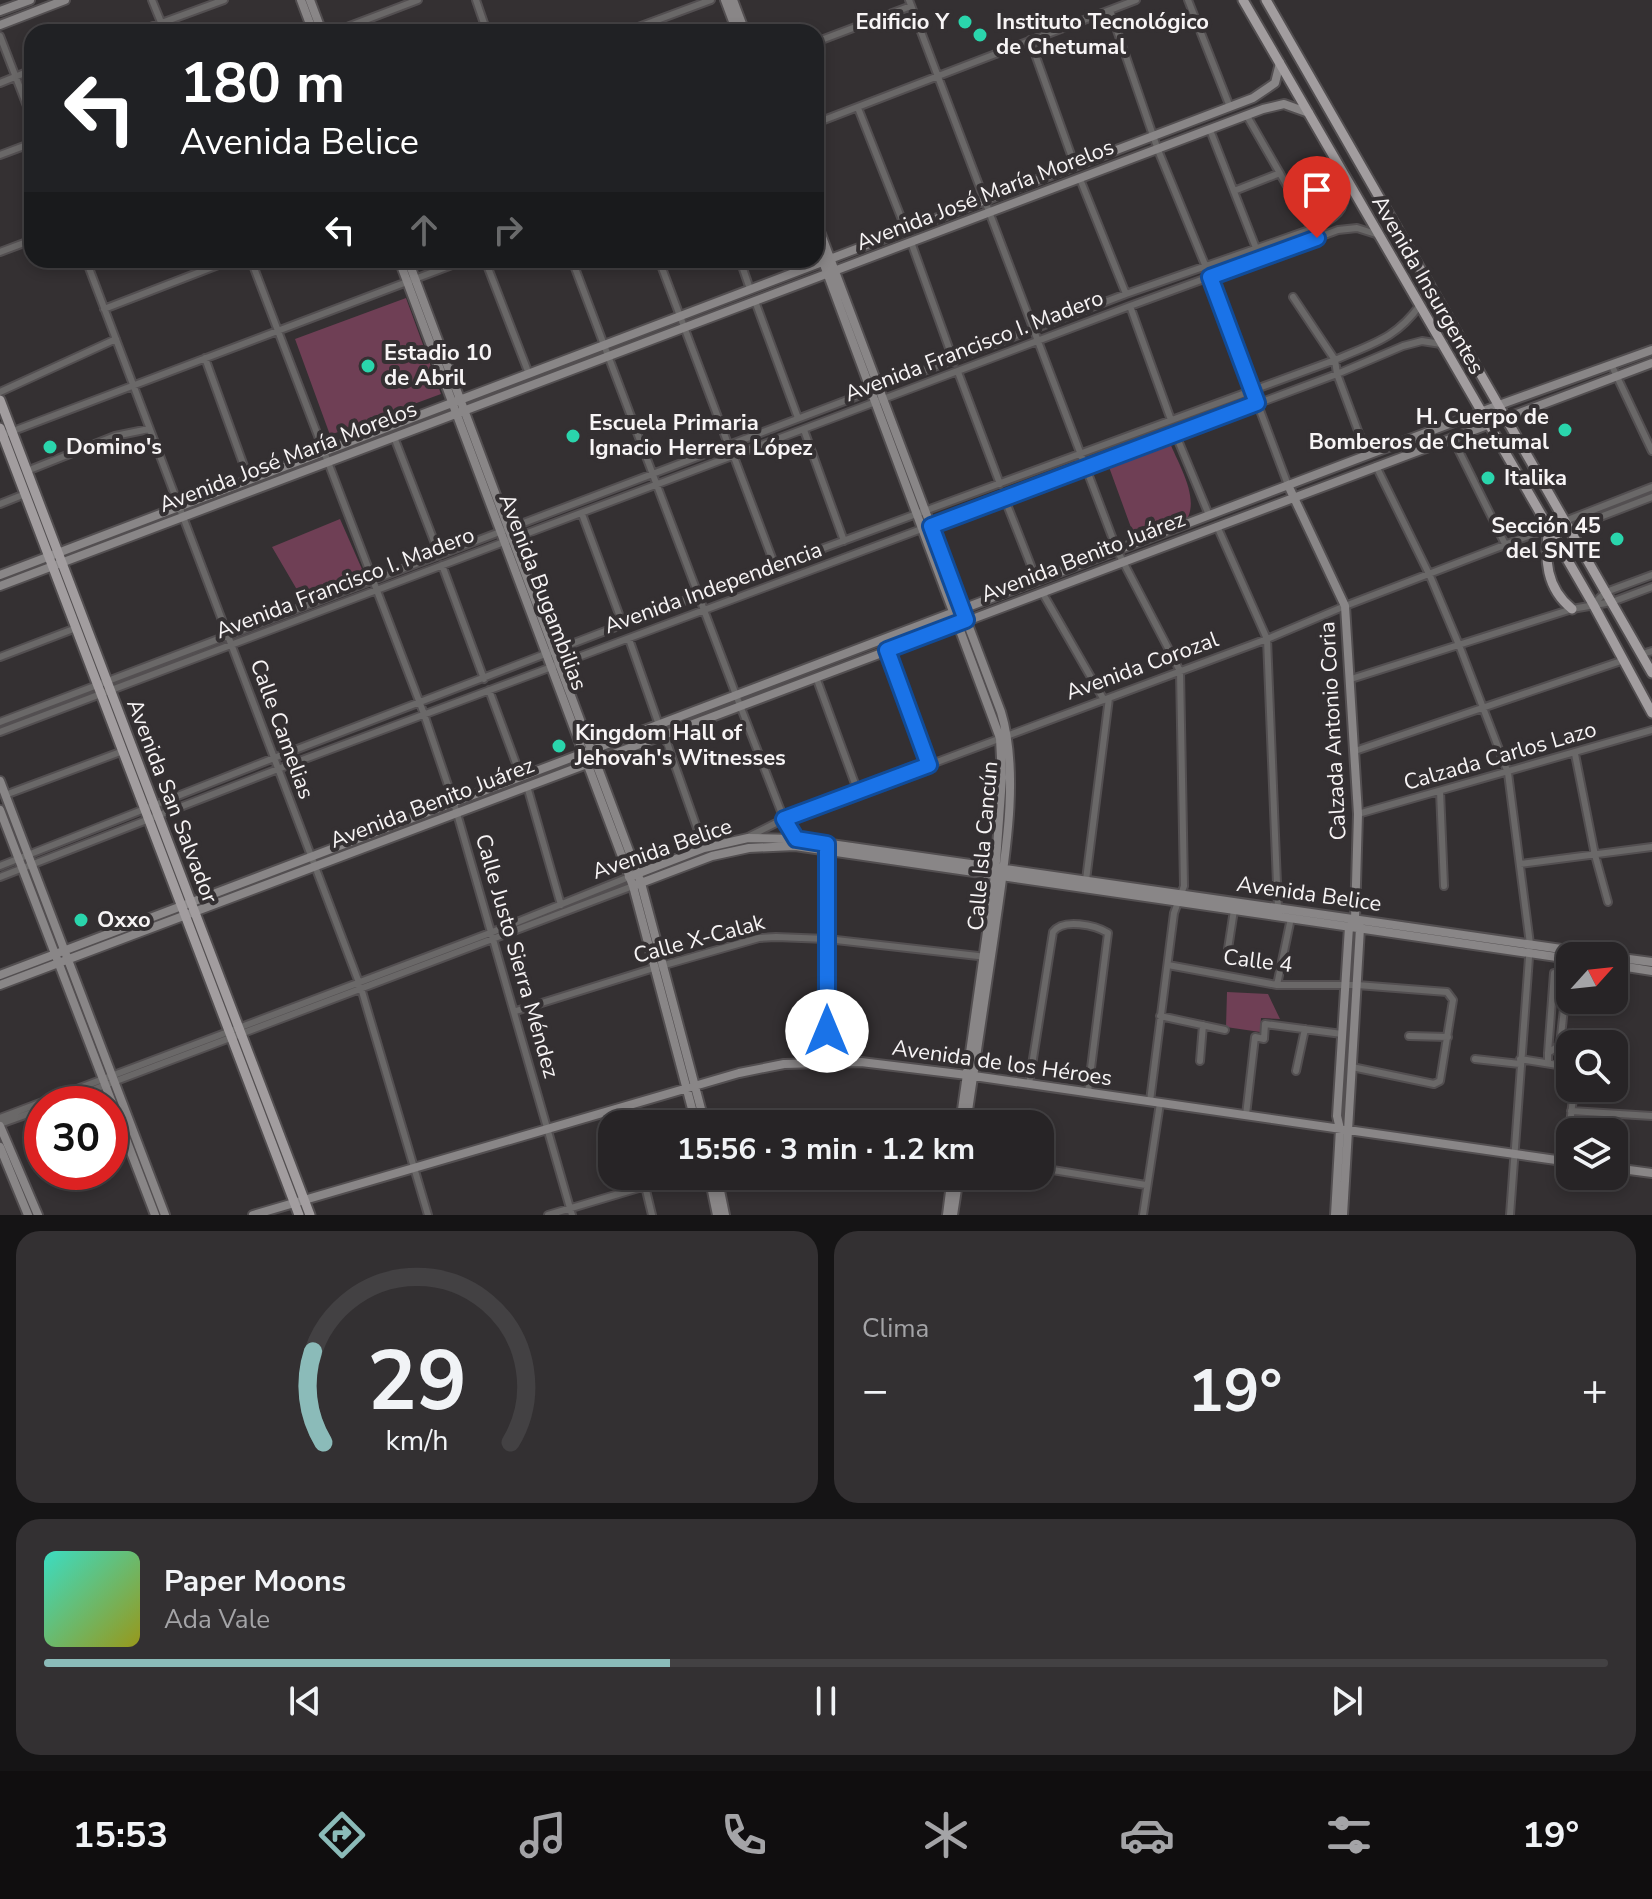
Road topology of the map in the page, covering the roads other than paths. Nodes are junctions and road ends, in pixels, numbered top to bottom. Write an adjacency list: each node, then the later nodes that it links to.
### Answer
1 (30, 0): 18 (street)
2 (65, 0): 28 (street)
3 (152, 0): 20 (street)
4 (224, 0): 20 (street)
5 (301, 0): 21 (street)
6 (310, 0): 22 (street)
7 (418, 0): 23 (street)
8 (476, 0): 24 (street)
9 (711, 0): 25 (street)
10 (725, 0): 26 (street)
11 (733, 0): 27 (street)
12 (1136, 0): 17 (street)
13 (1188, 0): 38 (street)
14 (1243, 0): 19 (main road, Avenida Insurgentes)
15 (910, 3): 30 (street); 35 (street)
16 (1268, 5): 19 (main road); 98 (main road, Avenida Insurgentes)
17 (1110, 10): 31 (street); 44 (street, Calzada Antonio Coria)
18 (0, 11)
19 (1254, 19): 32 (main road, Avenida Insurgentes)
20 (161, 23)
21 (310, 24)
22 (319, 24)
23 (355, 24)
24 (484, 24)
25 (646, 24)
26 (734, 24)
27 (742, 24)
28 (0, 25)
29 (0, 36): 34 (street)
30 (824, 39)
31 (1030, 40): 35 (street); 48 (street)
32 (1280, 63): 38 (street, Avenida José María Morelos); 40 (main road, Avenida Insurgentes)
33 (24, 73): 34 (street)
34 (16, 76): 36 (street); 37 (street)
35 (938, 76): 39 (street); 53 (street)
36 (0, 83)
37 (24, 98)
38 (1230, 107): 44 (street, Avenida José María Morelos)
39 (858, 108): 42 (street); 56 (street)
40 (1309, 113): 41 (street, Avenida José María Morelos); 51 (main road, Avenida Insurgentes)
41 (1247, 116): 43 (street, Avenida José María Morelos); 49 (street)
42 (824, 120)
43 (1210, 130): 46 (street, Avenida José María Morelos); 52 (street)
44 (1154, 136): 46 (street, Calzada Antonio Coria); 48 (street, Avenida José María Morelos)
45 (24, 146): 47 (street)
46 (1158, 150): 50 (street, Avenida José María Morelos); 67 (street, Calzada Antonio Coria)
47 (0, 155)
48 (1075, 166): 53 (street, Avenida José María Morelos)
49 (1280, 173): 52 (street); 55 (street)
50 (1080, 179): 54 (street, Avenida José María Morelos); 83 (street)
51 (1348, 183): 55 (street, Avenida Francisco I. Madero); 57 (main road, Avenida Insurgentes)
52 (1234, 191): 61 (street)
53 (985, 200): 54 (street); 56 (street, Avenida José María Morelos)
54 (989, 213): 59 (street, Avenida José María Morelos); 92 (street)
55 (1312, 229): 58 (street); 61 (street, Avenida Francisco I. Madero)
56 (906, 230): 65 (street, Avenida José María Morelos)
57 (1379, 235): 58 (street, Avenida Francisco I. Madero); 86 (main road, Avenida Insurgentes)
58 (1317, 238): 80 (street, Avenida Francisco I. Madero)
59 (911, 242): 79 (street, Avenida José María Morelos); 103 (street)
60 (24, 243): 63 (street)
61 (1256, 248): 67 (street, Avenida Francisco I. Madero)
62 (824, 249): 65 (street, Calle Isla Cancún)
63 (0, 252)
64 (824, 255): 65 (street, Calle Isla Cancún)
65 (827, 260): 66 (street, Avenida José María Morelos); 79 (street, Calle Isla Cancún)
66 (824, 261)
67 (1205, 266): 80 (street, Calzada Antonio Coria); 83 (street, Avenida Francisco I. Madero)
68 (89, 268): 88 (street, Calle Camelias)
69 (210, 268): 88 (street)
70 (254, 268): 91 (street, Calle Justo Sierra Méndez)
71 (404, 268): 81 (street, Avenida Bugambilias)
72 (409, 268): 81 (street, Avenida Bugambilias)
73 (444, 268): 81 (street)
74 (488, 268): 107 (street)
75 (575, 268): 96 (street)
76 (662, 268): 89 (street)
77 (743, 268): 82 (street)
78 (806, 268): 82 (street, Avenida José María Morelos)
79 (831, 272): 85 (street, Avenida José María Morelos); 112 (street, Calle Isla Cancún)
80 (1210, 277): 87 (street, Avenida Francisco I. Madero); 111 (street, Calzada Antonio Coria)
81 (411, 281): 91 (street); 115 (street, Avenida Bugambilias)
82 (750, 289): 89 (street, Avenida José María Morelos)
83 (1126, 294): 92 (street, Avenida Francisco I. Madero)
84 (1293, 297): 101 (street)
85 (755, 301): 90 (street, Avenida José María Morelos); 122 (street)
86 (1420, 305): 95 (main road, Avenida Insurgentes); 101 (street, Avenida Independencia)
87 (1130, 306): 94 (street, Avenida Francisco I. Madero); 123 (street)
88 (104, 309): 93 (street, Calle Camelias)
89 (680, 316): 90 (street); 96 (street, Avenida José María Morelos)
90 (684, 328): 99 (street, Avenida José María Morelos); 131 (street)
91 (277, 330): 100 (street); 133 (street, Calle Justo Sierra Méndez)
92 (1033, 331): 94 (street); 103 (street, Avenida Francisco I. Madero)
93 (116, 339): 110 (street, Calle Camelias); 113 (street)
94 (1037, 341): 106 (street, Avenida Francisco I. Madero); 134 (street)
95 (1441, 344): 102 (main road, Avenida Insurgentes); 108 (street, Avenida Independencia)
96 (603, 345): 99 (street); 107 (street, Avenida José María Morelos)
97 (1652, 350): 105 (street, Avenida Benito Juárez)
98 (1468, 352): 102 (main road); 118 (main road, Avenida Insurgentes)
99 (608, 356): 119 (street, Avenida José María Morelos); 143 (street)
100 (205, 358): 110 (street); 144 (street)
101 (1335, 360): 108 (street); 111 (street, Avenida Independencia)
102 (1451, 361): 120 (main road, Avenida Insurgentes)
103 (954, 362): 112 (street, Avenida Francisco I. Madero)
104 (1652, 363): 109 (street, Avenida Benito Juárez)
105 (1611, 364): 109 (street); 118 (street, Avenida Benito Juárez)
106 (958, 372): 116 (street, Avenida Francisco I. Madero); 146 (street)
107 (529, 374): 115 (street, Avenida José María Morelos)
108 (1337, 374): 117 (street, Avenida Independencia); 135 (street)
109 (1616, 376): 121 (street, Avenida Benito Juárez); 132 (street)
110 (132, 385): 125 (street, Calle Camelias); 127 (street)
111 (1252, 390): 117 (street, Calzada Antonio Coria); 123 (street, Avenida Independencia)
112 (876, 391): 116 (street, Calle Isla Cancún); 122 (street, Avenida Francisco I. Madero)
113 (0, 392)
114 (0, 400): 127 (main road, Avenida San Salvador)
115 (457, 401): 119 (street, Avenida Bugambilias); 133 (street, Avenida José María Morelos)
116 (880, 402): 126 (street, Avenida Francisco I. Madero); 155 (street, Calle Isla Cancún)
117 (1257, 403): 128 (street, Avenida Independencia); 147 (street, Calzada Antonio Coria)
118 (1499, 405): 120 (street, Avenida Benito Juárez); 121 (main road, Avenida Insurgentes)
119 (461, 412): 129 (street, Avenida José María Morelos); 163 (street, Avenida Bugambilias)
120 (1481, 412): 124 (main road, Avenida Insurgentes); 135 (street, Avenida Benito Juárez)
121 (1505, 417): 124 (street, Avenida Benito Juárez); 137 (main road, Avenida Insurgentes)
122 (798, 418): 131 (street, Avenida Francisco I. Madero)
123 (1171, 420): 134 (street, Avenida Independencia)
124 (1488, 424): 130 (street, Avenida Benito Juárez); 141 (main road, Avenida Insurgentes)
125 (149, 429): 142 (street); 154 (street, Calle Camelias)
126 (804, 430): 136 (street, Avenida Francisco I. Madero); 165 (street)
127 (4, 432): 142 (main road, Avenida San Salvador); 149 (main road, Avenida San Salvador)
128 (1175, 433): 139 (street, Avenida Independencia); 157 (street)
129 (394, 437): 138 (street, Avenida José María Morelos); 168 (street)
130 (1452, 437): 140 (street, Avenida Benito Juárez); 166 (street)
131 (728, 444): 143 (street, Avenida Francisco I. Madero)
132 (1652, 451)
133 (323, 452): 138 (street, Calle Justo Sierra Méndez); 144 (street, Avenida José María Morelos)
134 (1080, 453): 139 (street); 146 (street, Avenida Independencia)
135 (1367, 455): 147 (street, Avenida Benito Juárez)
136 (734, 457): 145 (street, Avenida Francisco I. Madero); 172 (street)
137 (1528, 458): 141 (main road); 159 (main road, Avenida Insurgentes)
138 (327, 462): 158 (street, Avenida José María Morelos); 176 (street, Calle Justo Sierra Méndez)
139 (1086, 466): 151 (street, Avenida Independencia); 167 (street)
140 (1376, 466): 150 (street, Avenida Benito Juárez); 175 (street)
141 (1513, 466): 162 (main road, Avenida Insurgentes)
142 (27, 471): 169 (main road, Avenida San Salvador)
143 (653, 473): 145 (street); 163 (street, Avenida Francisco I. Madero)
144 (249, 480): 154 (street, Avenida José María Morelos)
145 (657, 484): 156 (street, Avenida Francisco I. Madero); 183 (street)
146 (1000, 484): 155 (street, Avenida Independencia)
147 (1288, 485): 150 (street, Calzada Antonio Coria); 157 (street, Avenida Benito Juárez)
148 (1652, 487): 159 (street)
149 (25, 494): 153 (street); 169 (main road, Avenida San Salvador)
150 (1295, 496): 160 (street, Avenida Benito Juárez); 186 (street, Calzada Antonio Coria)
151 (1004, 497): 161 (street, Avenida Independencia); 177 (street)
152 (1652, 497): 159 (street)
153 (0, 504)
154 (178, 507): 158 (street, Calle Camelias); 169 (street, Avenida José María Morelos)
155 (921, 512): 161 (street, Calle Isla Cancún); 165 (street, Avenida Independencia)
156 (582, 514): 164 (street, Avenida Francisco I. Madero); 191 (street)
157 (1209, 515): 167 (street, Avenida Benito Juárez)
158 (181, 517): 169 (street, Avenida José María Morelos); 193 (street, Calle Camelias)
159 (1567, 525): 182 (main road, Avenida Insurgentes)
160 (1217, 526): 170 (street, Avenida Benito Juárez); 195 (street)
161 (927, 527): 188 (street, Avenida Independencia); 189 (street, Calle Isla Cancún)
162 (1549, 528): 166 (street, Avenida Corozal); 185 (main road, Avenida Insurgentes); 187 (main road)
163 (505, 529): 164 (street, Avenida Bugambilias); 168 (street, Avenida Francisco I. Madero)
164 (509, 540): 171 (street, Avenida Francisco I. Madero); 200 (street, Avenida Bugambilias)
165 (844, 541): 172 (street, Avenida Independencia)
166 (1506, 546): 175 (street, Avenida Corozal)
167 (1117, 550): 170 (street); 177 (street, Avenida Benito Juárez)
168 (439, 554): 176 (street, Avenida Francisco I. Madero)
169 (55, 559): 173 (street, Avenida José María Morelos); 178 (street, Avenida José María Morelos); 192 (main road, Avenida San Salvador); 209 (main road, Avenida San Salvador)
170 (1123, 561): 181 (street, Avenida Benito Juárez); 204 (street)
171 (442, 565): 180 (street, Avenida Francisco I. Madero); 207 (street)
172 (775, 566): 183 (street, Avenida Independencia)
173 (0, 575)
174 (1652, 575): 182 (street)
175 (1430, 576): 186 (street, Avenida Corozal); 197 (street)
176 (371, 580): 180 (street, Calle Justo Sierra Méndez); 193 (street, Avenida Francisco I. Madero)
177 (1037, 581): 189 (street, Avenida Benito Juárez)
178 (0, 586)
179 (1652, 587): 184 (street)
180 (375, 590): 196 (street, Avenida Francisco I. Madero); 213 (street, Calle Justo Sierra Méndez)
181 (1042, 592): 190 (street, Avenida Benito Juárez); 212 (street)
182 (1606, 592): 184 (main road, Avenida Insurgentes); 185 (street)
183 (699, 597): 188 (street); 191 (street, Avenida Independencia)
184 (1612, 602): 185 (street); 199 (main road, Avenida Insurgentes)
185 (1593, 604): 187 (street); 202 (main road, Avenida Insurgentes)
186 (1345, 606): 195 (street, Avenida Corozal); 208 (street, Calzada Antonio Coria)
187 (1572, 609): 197 (street)
188 (705, 611): 194 (street, Avenida Independencia); 211 (street)
189 (958, 611): 190 (street, Calle Isla Cancún); 211 (street, Avenida Benito Juárez)
190 (962, 622): 198 (street, Avenida Benito Juárez); 223 (street, Calle Isla Cancún)
191 (623, 625): 200 (street, Avenida Independencia)
192 (76, 628): 201 (street); 209 (main road, Avenida San Salvador)
193 (228, 636): 196 (street, Calle Camelias); 209 (street, Avenida Francisco I. Madero)
194 (629, 639): 203 (street, Avenida Independencia); 219 (street)
195 (1267, 639): 204 (street, Avenida Corozal); 262 (street)
196 (232, 645): 209 (street, Avenida Francisco I. Madero); 228 (street, Calle Camelias)
197 (1459, 645): 208 (street); 215 (street)
198 (887, 650): 206 (street, Avenida Benito Juárez); 230 (street)
199 (1647, 652): 205 (main road, Avenida Insurgentes)
200 (552, 653): 203 (street, Avenida Bugambilias); 207 (street, Avenida Independencia)
201 (0, 657)
202 (1624, 660): 215 (street); 216 (main road, Avenida Insurgentes)
203 (557, 665): 210 (street, Avenida Independencia); 225 (street, Avenida Bugambilias)
204 (1180, 671): 212 (street, Avenida Corozal); 259 (street)
205 (1652, 673)
206 (816, 677): 214 (street, Avenida Benito Juárez); 237 (street)
207 (484, 679): 213 (street, Avenida Independencia)
208 (1351, 679): 226 (street, Calzada Antonio Coria)
209 (104, 688): 218 (street, Avenida Francisco I. Madero); 221 (street, Avenida Francisco I. Madero); 224 (main road, Avenida San Salvador); 241 (main road, Avenida San Salvador)
210 (489, 690): 217 (street, Avenida Independencia); 233 (street)
211 (736, 695): 214 (street); 219 (street, Avenida Benito Juárez)
212 (1106, 699): 223 (street, Avenida Corozal); 257 (street)
213 (419, 703): 217 (street, Calle Justo Sierra Méndez); 228 (street, Avenida Independencia)
214 (740, 706): 222 (street, Avenida Benito Juárez); 243 (street)
215 (1484, 709): 226 (street); 232 (street)
216 (1652, 713)
217 (424, 714): 231 (street, Avenida Independencia); 239 (street, Calle Justo Sierra Méndez)
218 (0, 722)
219 (659, 725): 225 (street, Avenida Benito Juárez)
220 (1652, 730): 227 (street, Calzada Carlos Lazo)
221 (0, 732)
222 (664, 734): 229 (street, Avenida Benito Juárez); 247 (street)
223 (1004, 737): 230 (street, Avenida Corozal); 254 (street, Calle Isla Cancún)
224 (123, 751): 238 (street); 241 (main road, Avenida San Salvador)
225 (589, 751): 229 (street, Avenida Bugambilias); 233 (street, Avenida Benito Juárez)
226 (1355, 751): 242 (street, Calzada Antonio Coria)
227 (1575, 754): 232 (street, Calzada Carlos Lazo); 249 (street)
228 (274, 758): 231 (street, Calle Camelias); 241 (street, Avenida Independencia)
229 (593, 761): 235 (street, Avenida Benito Juárez); 256 (street, Avenida Bugambilias)
230 (929, 765): 237 (street, Avenida Corozal)
231 (278, 769): 241 (street, Avenida Independencia); 251 (street, Calle Camelias)
232 (1508, 773): 236 (street, Calzada Carlos Lazo); 252 (street)
233 (521, 777): 239 (street, Avenida Benito Juárez)
234 (0, 781): 238 (street)
235 (527, 786): 239 (street, Avenida Benito Juárez); 261 (street)
236 (1440, 791): 242 (street, Calzada Carlos Lazo); 258 (street)
237 (858, 792): 243 (street, Avenida Corozal)
238 (5, 795): 250 (street)
239 (455, 808): 251 (street, Avenida Benito Juárez); 268 (street, Calle Justo Sierra Méndez)
240 (0, 810): 250 (street)
241 (152, 813): 250 (street, Avenida Independencia); 263 (main road, Avenida San Salvador)
242 (1358, 814): 266 (street, Calzada Antonio Coria)
243 (784, 819): 244 (street, Avenida Corozal); 245 (street)
244 (748, 838): 245 (street, Avenida Belice); 247 (street, Avenida Belice)
245 (796, 839): 248 (street, Avenida Belice)
246 (1652, 847): 249 (street)
247 (704, 848): 256 (street, Avenida Belice)
248 (827, 848): 254 (street, Avenida Belice); 256 (street, Avenida Belice); 269 (street)
249 (1595, 855): 252 (street); 260 (street)
250 (25, 862): 253 (street, Avenida Independencia); 255 (street, Avenida Independencia); 274 (street)
251 (312, 862): 263 (street, Avenida Benito Juárez); 284 (street, Calle Camelias)
252 (1520, 864): 271 (street)
253 (0, 866)
254 (999, 871): 257 (street, Avenida Belice); 259 (street, Avenida Belice); 275 (street, Calle Isla Cancún)
255 (0, 877)
256 (635, 880): 261 (street, Avenida Belice); 268 (street, Avenida Belice); 279 (street, Avenida Bugambilias)
257 (1086, 880): 259 (street, Avenida Belice)
258 (1444, 886)
259 (1179, 898): 262 (street, Avenida Belice); 264 (street, Avenida Belice); 278 (street)
260 (1608, 902)
261 (561, 905): 268 (street, Avenida Belice)
262 (1278, 908): 266 (street, Avenida Belice)
263 (188, 909): 274 (street, Avenida Benito Juárez); 293 (main road, Avenida San Salvador)
264 (1234, 910): 265 (street, Avenida Belice); 270 (street)
265 (1291, 918): 266 (street, Avenida Belice); 285 (street)
266 (1352, 923): 267 (street); 271 (street, Avenida Belice); 287 (street, Calzada Antonio Coria)
267 (1360, 928): 271 (street, Avenida Belice); 286 (street)
268 (491, 936): 284 (street, Avenida Belice); 288 (street, Calle Justo Sierra Méndez)
269 (827, 939): 275 (street, Calle X-Calak); 279 (street, Calle X-Calak); 301 (street)
270 (1228, 949)
271 (1530, 949): 272 (street, Avenida Belice); 273 (street, Avenida Belice); 300 (street)
272 (1556, 951)
273 (1556, 956)
274 (61, 957): 282 (street, Avenida Benito Juárez); 283 (street, Avenida Benito Juárez); 307 (street)
275 (987, 957): 306 (street, Calle Isla Cancún)
276 (1628, 958): 277 (street, Avenida Belice)
277 (1652, 962)
278 (1168, 965): 285 (street, Calle 4); 289 (street)
279 (658, 966): 288 (street, Calle X-Calak); 310 (street, Avenida Bugambilias)
280 (1628, 967): 281 (street)
281 (1652, 971)
282 (0, 975)
283 (0, 985)
284 (359, 985): 293 (street, Avenida Belice); 330 (street, Calle Camelias)
285 (1277, 985): 287 (street, Calle 4)
286 (1357, 985): 287 (street, Calle 4); 296 (street, Calle 4); 304 (street)
287 (1345, 986): 294 (street, Calzada Antonio Coria)
288 (516, 1011): 325 (street, Calle Justo Sierra Méndez)
289 (1160, 1016): 290 (street); 312 (street)
290 (1203, 1025): 292 (street); 299 (street)
291 (1305, 1029): 294 (street); 305 (street); 319 (street)
292 (1225, 1030)
293 (235, 1033): 307 (street, Avenida Belice); 341 (main road, Avenida San Salvador)
294 (1342, 1034): 326 (street, Calzada Antonio Coria)
295 (1409, 1036): 296 (street)
296 (1448, 1037): 304 (street)
297 (1548, 1053): 297 (street); 302 (street)
298 (1475, 1059): 300 (street)
299 (1200, 1061)
300 (1520, 1061): 302 (street); 328 (street)
301 (827, 1062): 306 (street, Avenida de los Héroes); 310 (street, Avenida de los Héroes)
302 (1548, 1063): 303 (street)
303 (1556, 1064)
304 (1352, 1067): 326 (street)
305 (1296, 1071)
306 (970, 1075): 308 (street, Avenida de los Héroes); 316 (street, Calle Isla Cancún); 317 (street, Calle Isla Cancún)
307 (108, 1080): 309 (street, Avenida Belice); 322 (street, Avenida Belice); 345 (street); 346 (street)
308 (1029, 1084): 311 (street, Avenida de los Héroes); 311 (street)
309 (95, 1086)
310 (692, 1087): 314 (street, Avenida Bugambilias); 315 (street, Avenida Bugambilias); 325 (street, Avenida de los Héroes)
311 (1088, 1092): 312 (street, Avenida de los Héroes)
312 (1155, 1102): 319 (street, Avenida de los Héroes); 334 (street)
313 (1572, 1102): 318 (street)
314 (694, 1110)
315 (700, 1110)
316 (963, 1110)
317 (967, 1110)
318 (1571, 1111): 321 (street); 323 (street)
319 (1246, 1115): 326 (street, Avenida de los Héroes)
320 (24, 1116): 324 (street)
321 (1652, 1116)
322 (0, 1118)
323 (1571, 1118)
324 (0, 1125): 344 (street)
325 (548, 1128): 330 (street, Avenida de los Héroes); 342 (street, Calle Justo Sierra Méndez)
326 (1344, 1130): 328 (street, Avenida de los Héroes); 358 (street)
327 (0, 1147): 343 (street)
328 (1515, 1154): 329 (street, Avenida de los Héroes); 359 (street)
329 (1556, 1160)
330 (414, 1167): 341 (street, Avenida de los Héroes); 350 (street, Calle Camelias)
331 (1054, 1170): 334 (street)
332 (1628, 1170): 333 (street)
333 (1652, 1173)
334 (1146, 1185): 357 (street)
335 (634, 1190): 342 (street)
336 (646, 1190): 352 (street)
337 (712, 1190): 353 (street)
338 (720, 1190): 354 (street)
339 (950, 1190): 355 (street)
340 (957, 1190): 356 (street)
341 (299, 1202): 347 (street, Avenida de los Héroes); 348 (main road, Avenida San Salvador); 349 (main road, Avenida San Salvador)
342 (572, 1212): 351 (street)
343 (28, 1215)
344 (38, 1215)
345 (155, 1215)
346 (165, 1215)
347 (253, 1215)
348 (299, 1215)
349 (310, 1215)
350 (428, 1215)
351 (548, 1215)
352 (652, 1215)
353 (717, 1215)
354 (725, 1215)
355 (947, 1215)
356 (953, 1215)
357 (1143, 1215)
358 (1338, 1215)
359 (1510, 1215)

